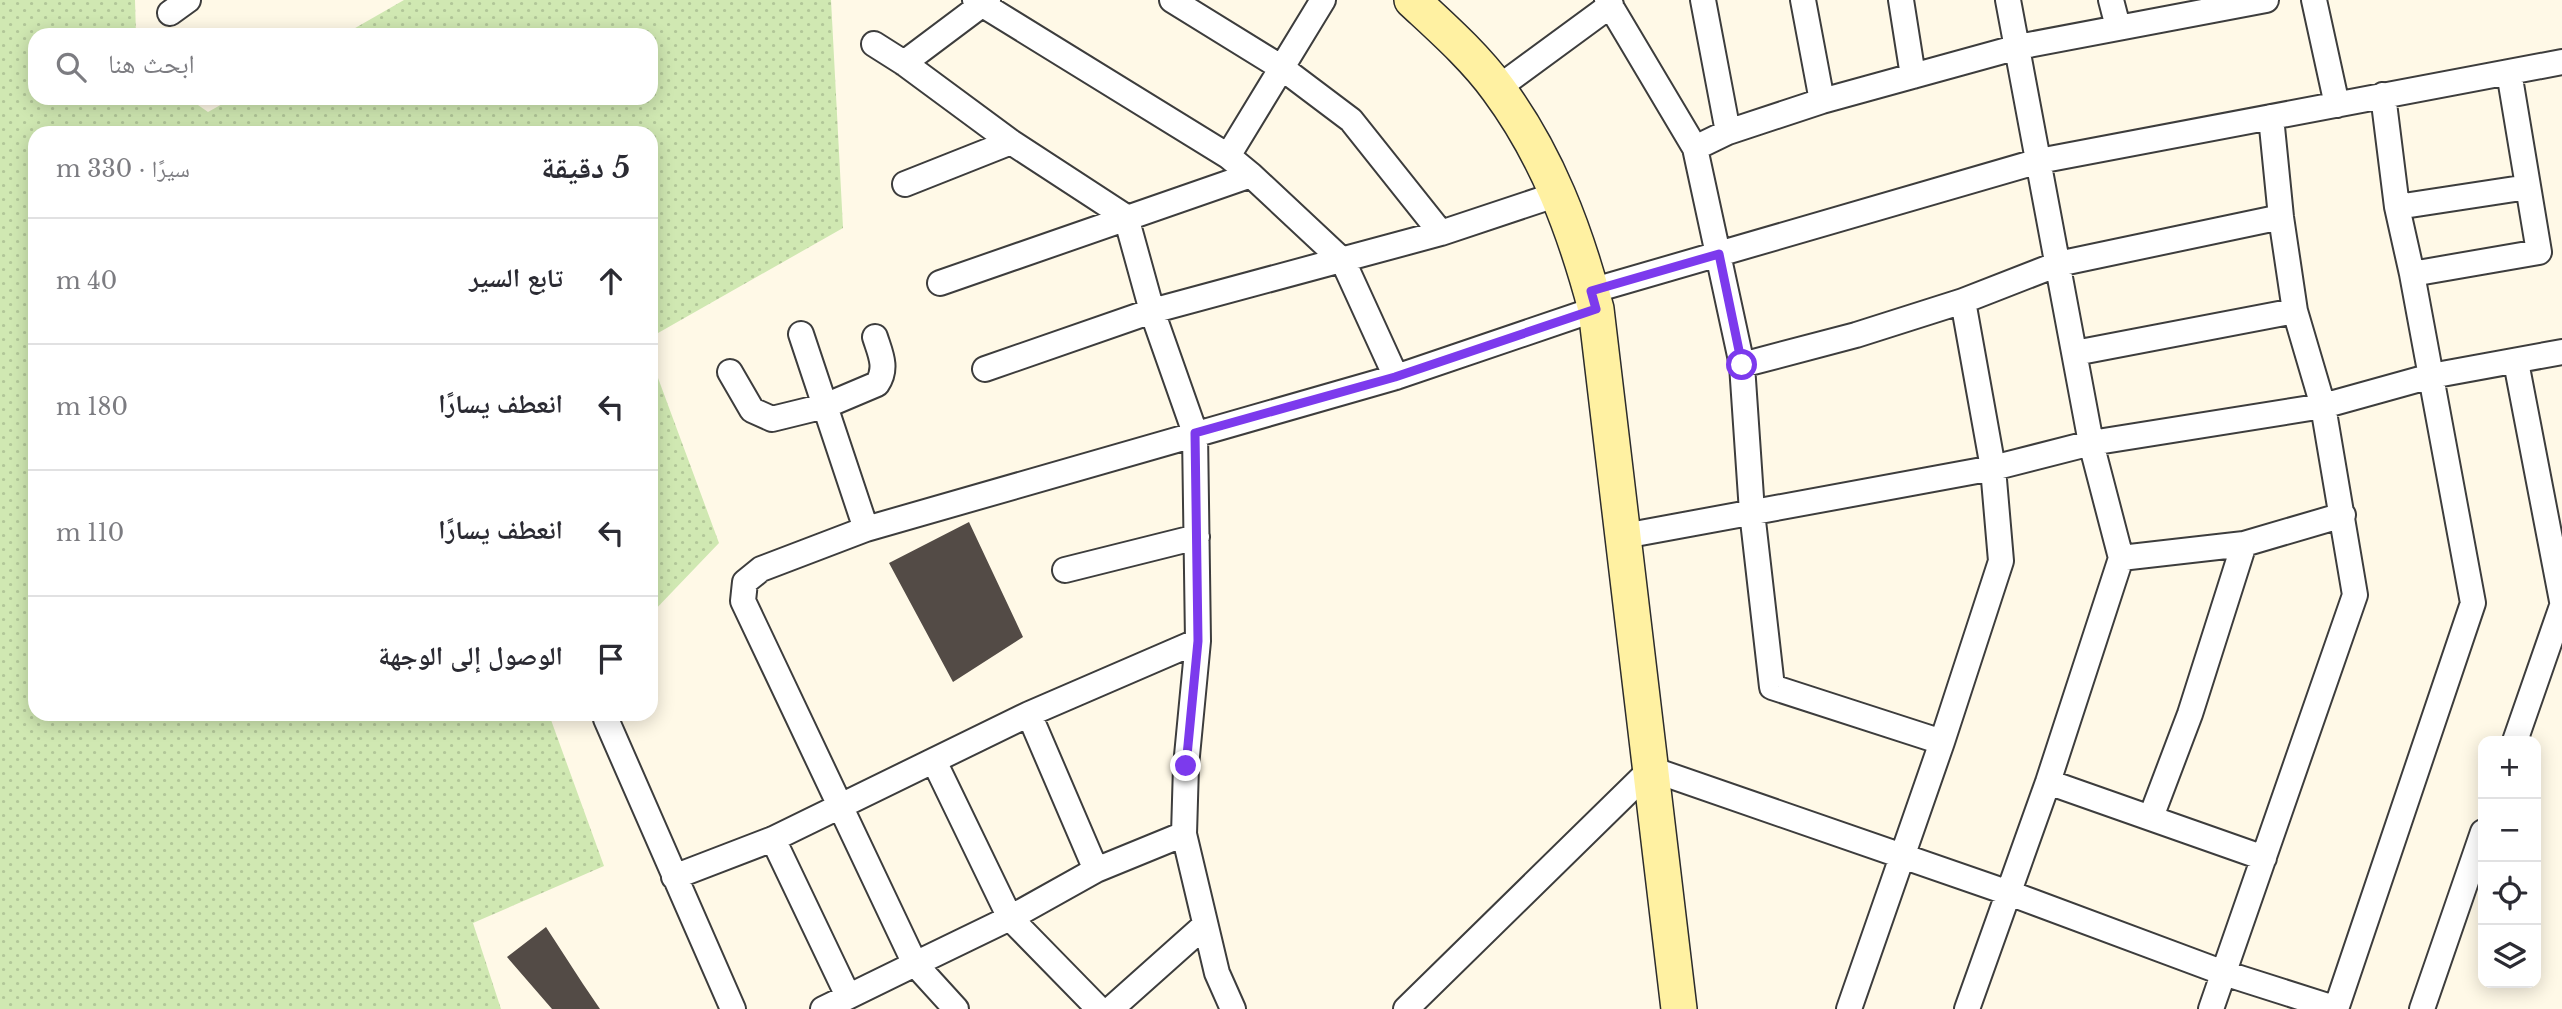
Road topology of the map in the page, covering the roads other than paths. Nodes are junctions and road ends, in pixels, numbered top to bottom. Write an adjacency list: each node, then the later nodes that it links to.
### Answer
1 (1172, 0): 19 (street)
2 (1322, 0): 19 (street)
3 (1412, 0): 22 (street)
4 (1703, 0): 27 (street)
5 (1803, 0): 24 (street)
6 (1900, 0): 21 (street)
7 (2008, 0): 16 (street)
8 (2111, 0): 14 (street)
9 (2266, 0): 13 (street)
10 (2314, 0): 25 (street)
11 (982, 2): 18 (street); 30 (street)
12 (1609, 2): 22 (street); 29 (street)
13 (2213, 5): 14 (street)
14 (2118, 27): 16 (street)
15 (874, 44): 18 (street)
16 (2018, 47): 21 (street); 31 (street)
17 (2562, 62): 20 (street)
18 (905, 63): 28 (street)
19 (1282, 68): 30 (street); 39 (street)
20 (2509, 72): 23 (street); 34 (street)
21 (1913, 76): 24 (street)
22 (1498, 88): 35 (street)
23 (2383, 95): 25 (street); 36 (street)
24 (1822, 101): 27 (street)
25 (2337, 105): 26 (street)
26 (2271, 117): 31 (street); 37 (street)
27 (1728, 132): 29 (street)
28 (1011, 142): 33 (street); 38 (street)
29 (1695, 148): 40 (street)
30 (1228, 156): 32 (street)
31 (2039, 161): 40 (street); 42 (street)
32 (1251, 174): 38 (street); 41 (street)
33 (905, 184)
34 (2528, 187): 36 (street); 43 (street)
35 (1558, 194): 39 (street); 45 (street)
36 (2397, 207): 43 (street)
37 (2281, 217): 42 (street); 48 (street)
38 (1126, 218): 44 (street); 47 (street)
39 (1441, 233): 41 (street)
40 (1719, 254): 45 (street); 54 (street)
41 (1343, 261): 47 (street); 58 (street)
42 (2058, 264): 46 (street); 52 (street)
43 (2412, 274): 57 (street)
44 (940, 283)
45 (1594, 300): 58 (street); 68 (street)
46 (1963, 301): 54 (street); 63 (street)
47 (1152, 311): 55 (street); 61 (street)
48 (2295, 311): 52 (street); 60 (street)
49 (801, 334): 59 (street)
50 (874, 337): 59 (street)
51 (2562, 352): 53 (street)
52 (2075, 353): 62 (street)
53 (2516, 362): 57 (street); 72 (street)
54 (1742, 365): 64 (street)
55 (985, 369)
56 (730, 372): 59 (street)
57 (2431, 376): 60 (street); 108 (street)
58 (1395, 377): 61 (street)
59 (825, 406): 66 (street)
60 (2323, 406): 62 (street); 65 (street)
61 (1195, 433): 66 (street); 67 (street)
62 (2091, 443): 63 (street); 70 (street)
63 (1993, 468): 64 (street); 78 (street)
64 (1752, 512): 68 (street); 78 (street)
65 (2343, 515): 69 (street); 88 (street)
66 (866, 529): 82 (street)
67 (1197, 537): 71 (street); 74 (street)
68 (1624, 537): 80 (street)
69 (2244, 544): 70 (street); 83 (street)
70 (2121, 558): 81 (street)
71 (1065, 570)
72 (2562, 601)
73 (2562, 607): 77 (street)
74 (1198, 641): 75 (street); 84 (street)
75 (1030, 714): 79 (street); 89 (street)
76 (607, 721): 90 (street)
77 (2517, 736)
78 (1942, 741): 87 (street)
79 (934, 761): 82 (street); 92 (street)
80 (1651, 769): 87 (street); 104 (street); 105 (street)
81 (2048, 782): 83 (street); 91 (street)
82 (840, 807): 85 (street); 94 (street)
83 (2151, 817): 88 (street)
84 (1184, 834): 89 (street); 93 (street)
85 (773, 839): 90 (street); 96 (street)
86 (2478, 846): 109 (street)
87 (1902, 858): 91 (street); 106 (street)
88 (2264, 858): 95 (street)
89 (1096, 870): 92 (street)
90 (674, 877): 98 (street)
91 (2009, 892): 95 (street); 97 (street)
92 (1010, 918): 94 (street); 101 (street)
93 (1204, 926): 102 (street); 103 (street)
94 (915, 964): 96 (street); 100 (street)
95 (2224, 973): 107 (street); 108 (street)
96 (848, 996): 99 (street)
97 (1972, 1008)
98 (733, 1009)
99 (823, 1009)
100 (956, 1009)
101 (1099, 1009)
102 (1111, 1009)
103 (1233, 1009)
104 (1406, 1009)
105 (1679, 1009)
106 (1849, 1009)
107 (2211, 1009)
108 (2336, 1009)
109 (2421, 1009)

